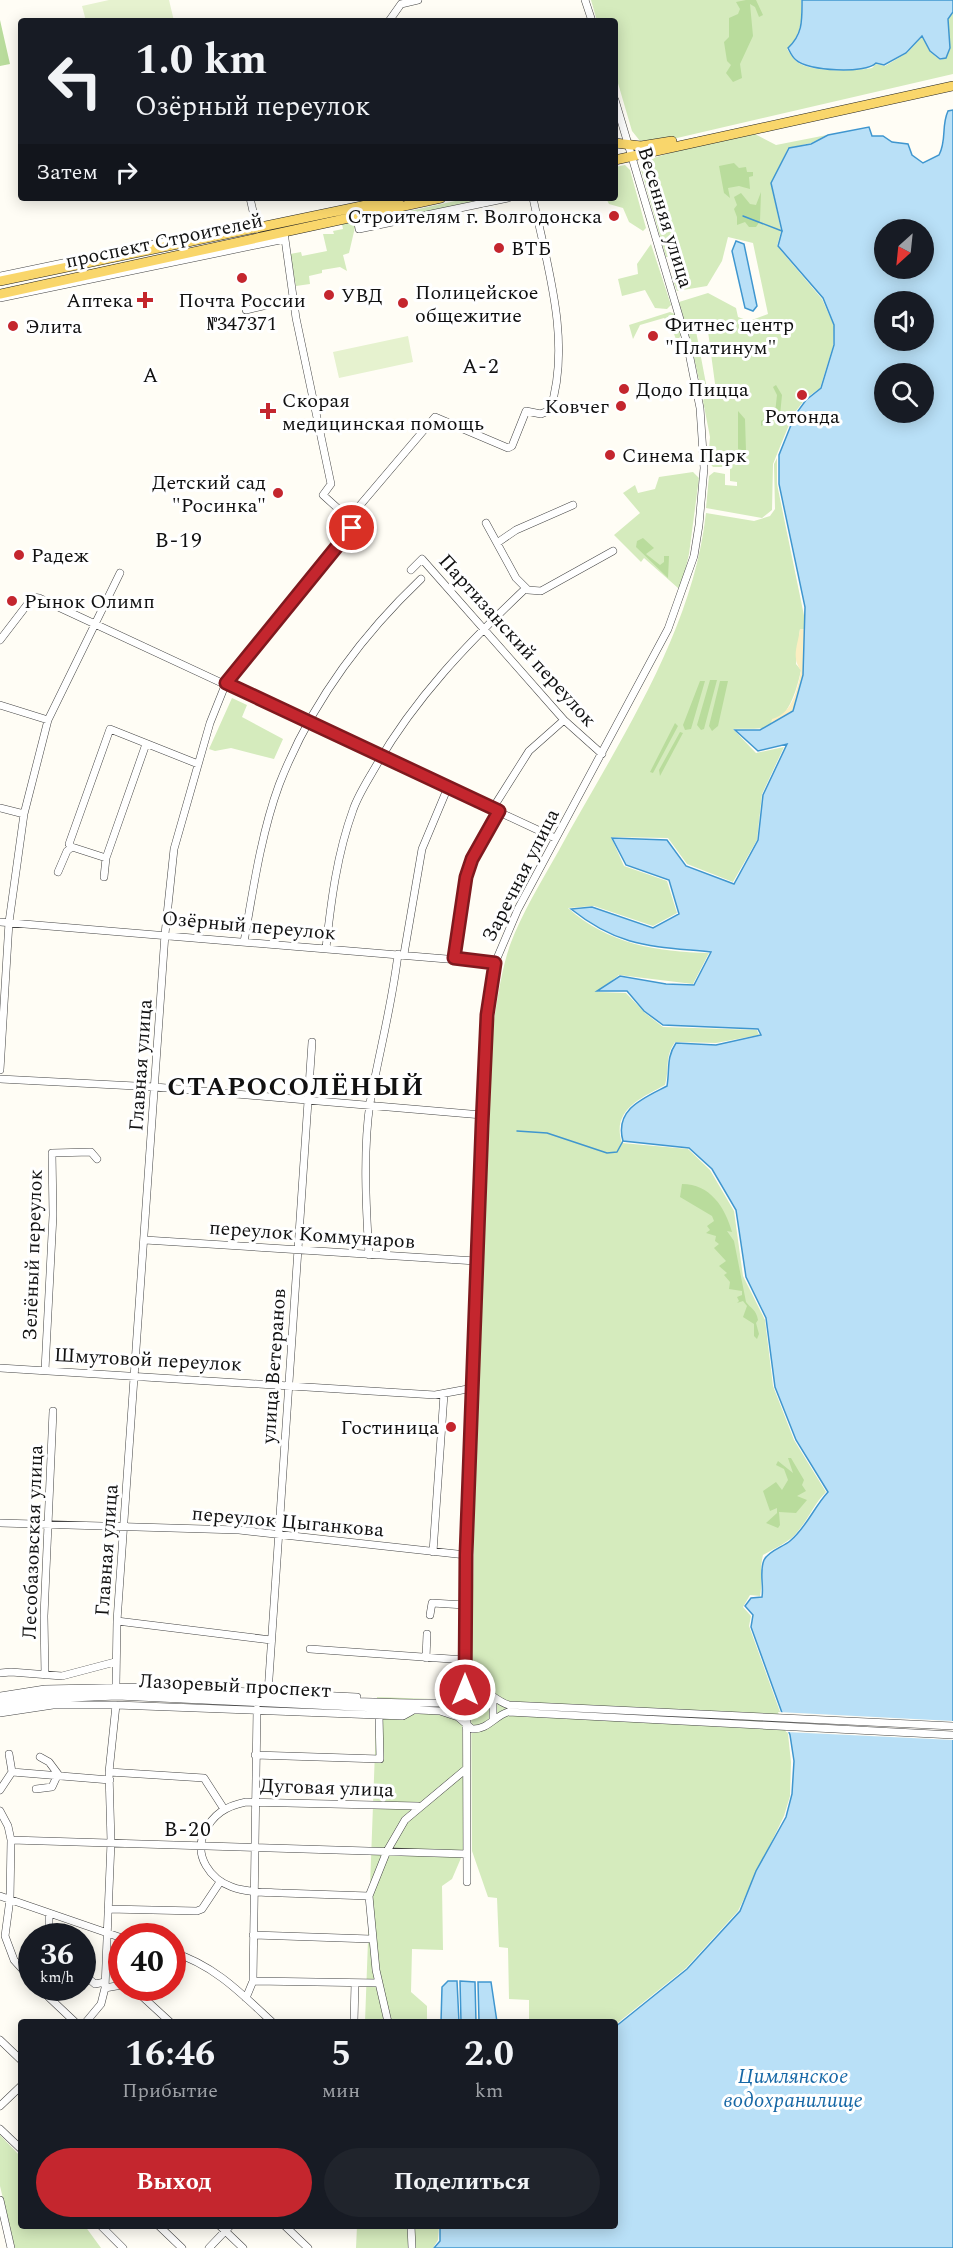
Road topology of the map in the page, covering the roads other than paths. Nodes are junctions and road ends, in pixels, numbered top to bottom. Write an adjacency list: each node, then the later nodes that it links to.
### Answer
1 (418, 0): 3 (street)
2 (585, 0): 4 (street)
3 (390, 18)
4 (591, 18)
5 (953, 80): 9 (main road)
6 (953, 86): 10 (main road)
7 (618, 111): 9 (street, Весенняя улица)
8 (618, 143): 9 (main road)
9 (627, 143): 10 (street, Весенняя улица)
10 (631, 157): 11 (main road); 35 (street, Весенняя улица)
11 (618, 159)
12 (251, 201): 18 (street)
13 (386, 201): 18 (main road, проспект Строителей)
14 (428, 201): 17 (main road, проспект Строителей)
15 (494, 201): 17 (street)
16 (534, 201): 27 (street, Главная улица)
17 (357, 217): 20 (main road, проспект Строителей)
18 (257, 229): 19 (main road, проспект Строителей)
19 (226, 236): 21 (street); 22 (main road, проспект Строителей)
20 (284, 236): 23 (main road, проспект Строителей); 24 (street)
21 (0, 276)
22 (0, 281)
23 (0, 296)
24 (293, 299): 25 (street); 27 (street)
25 (246, 310)
26 (573, 505): 29 (street)
27 (352, 521): 39 (street, Главная улица)
28 (486, 523): 29 (street)
29 (497, 543): 34 (street)
30 (613, 551): 34 (street)
31 (411, 570): 37 (street, Партизанский переулок)
32 (120, 573): 36 (street)
33 (421, 579): 43 (street)
34 (525, 589): 37 (street)
35 (683, 592): 45 (street, Заречная улица)
36 (93, 625): 38 (street); 39 (street); 41 (street)
37 (484, 628): 42 (street, Партизанский переулок); 46 (street)
38 (0, 640)
39 (226, 683): 43 (street); 47 (street, Главная улица)
40 (0, 705): 41 (street)
41 (48, 720): 51 (street)
42 (564, 720): 45 (street, Партизанский переулок); 50 (street)
43 (308, 722): 46 (street); 60 (street)
44 (146, 744): 47 (street); 53 (street); 54 (street)
45 (602, 754): 52 (street, Заречная улица)
46 (382, 756): 48 (street); 61 (street)
47 (198, 764): 59 (street, Главная улица)
48 (448, 787): 50 (street); 62 (street)
49 (0, 808): 51 (street)
50 (496, 809): 52 (street); 63 (street)
51 (24, 814): 58 (street)
52 (555, 838): 64 (street, Заречная улица)
53 (70, 845): 54 (street); 55 (street)
54 (106, 858): 56 (street)
55 (58, 872)
56 (104, 877)
57 (0, 922): 58 (street, Озёрный переулок)
58 (9, 922): 59 (street, Озёрный переулок); 66 (street)
59 (165, 934): 60 (street, Озёрный переулок); 68 (street, Главная улица)
60 (244, 942): 61 (street, Озёрный переулок)
61 (326, 948): 62 (street, Озёрный переулок)
62 (401, 954): 63 (street, Озёрный переулок); 70 (street)
63 (454, 958): 64 (street, Озёрный переулок)
64 (495, 963): 71 (street, Заречная улица)
65 (312, 1042): 69 (street, улица Ветеранов)
66 (0, 1070)
67 (0, 1079): 68 (street)
68 (155, 1087): 69 (street); 73 (street, Главная улица)
69 (308, 1100): 70 (street); 74 (street, улица Ветеранов)
70 (370, 1105): 71 (street); 75 (street)
71 (482, 1115): 76 (street, Заречная улица)
72 (97, 1159): 78 (street, Зелёный переулок)
73 (145, 1240): 74 (street, переулок Коммунаров); 79 (street, Главная улица)
74 (298, 1248): 75 (street, переулок Коммунаров); 80 (street, улица Ветеранов)
75 (369, 1255): 76 (street, переулок Коммунаров)
76 (476, 1261): 81 (street, Заречная улица)
77 (0, 1368): 78 (street, Шмутовой переулок)
78 (45, 1370): 79 (street, Шмутовой переулок)
79 (136, 1378): 80 (street, Шмутовой переулок); 86 (street, Главная улица)
80 (288, 1384): 82 (street, Шмутовой переулок); 87 (street, улица Ветеранов)
81 (473, 1388): 82 (street, Шмутовой переулок); 89 (street, Заречная улица)
82 (444, 1394): 88 (street)
83 (53, 1411): 85 (street, Лесобазовская улица)
84 (0, 1523): 85 (street, переулок Цыганкова)
85 (48, 1524): 86 (street, переулок Цыганкова); 100 (street, Лесобазовская улица)
86 (124, 1527): 87 (street, переулок Цыганкова); 92 (street, Главная улица)
87 (279, 1534): 88 (street, переулок Цыганкова); 94 (street, улица Ветеранов)
88 (433, 1552): 89 (street, переулок Цыганкова)
89 (466, 1555): 90 (street, Заречная улица)
90 (465, 1605): 91 (street); 98 (street, Заречная улица)
91 (430, 1615)
92 (117, 1621): 94 (street); 97 (street, Главная улица)
93 (427, 1634): 96 (street)
94 (271, 1640): 104 (street, улица Ветеранов)
95 (310, 1649): 96 (street)
96 (426, 1658): 98 (street)
97 (115, 1662): 100 (street); 101 (street, Главная улица)
98 (465, 1664): 102 (street, Заречная улица); 103 (street)
99 (0, 1673): 100 (street)
100 (45, 1675)
101 (117, 1685): 104 (street); 105 (street)
102 (466, 1686): 103 (street, Лазоревый проспект); 110 (street, Лазоревый проспект); 115 (street, Заречная улица)
103 (481, 1688): 106 (street)
104 (268, 1693): 110 (street)
105 (0, 1695)
106 (494, 1699): 114 (street); 116 (street)
107 (0, 1701): 110 (street, Лазоревый проспект)
108 (116, 1705): 111 (street); 112 (street); 126 (street)
109 (0, 1706): 110 (street, Лазоревый проспект)
110 (413, 1706): 113 (street); 115 (street, Лазоревый проспект)
111 (257, 1709): 113 (street); 121 (street)
112 (0, 1713)
113 (379, 1715): 121 (street)
114 (493, 1720): 117 (street); 118 (street)
115 (466, 1724): 117 (street, Лазоревый проспект); 119 (street, Заречная улица)
116 (953, 1726)
117 (479, 1730): 119 (street)
118 (953, 1735)
119 (466, 1737): 123 (street, Заречная улица)
120 (9, 1754): 124 (street)
121 (255, 1755): 129 (street)
122 (40, 1757): 125 (street)
123 (466, 1769): 130 (street); 138 (street, Заречная улица)
124 (12, 1772): 125 (street); 128 (street)
125 (58, 1774): 126 (street); 127 (street)
126 (110, 1776): 131 (street); 134 (street)
127 (36, 1788)
128 (0, 1790)
129 (254, 1801): 130 (street, Дуговая улица); 131 (street, Дуговая улица); 136 (street)
130 (418, 1806): 137 (street)
131 (224, 1809): 135 (street)
132 (0, 1811): 133 (street)
133 (11, 1840): 134 (street); 144 (street)
134 (111, 1842): 135 (street); 145 (street)
135 (201, 1846): 136 (street); 139 (street)
136 (254, 1846): 137 (street); 141 (street)
137 (387, 1851): 138 (street); 143 (street)
138 (467, 1854): 140 (street, Заречная улица)
139 (220, 1882): 141 (street); 145 (street)
140 (467, 1882)
141 (254, 1891): 143 (street); 149 (street)
142 (0, 1896): 144 (street)
143 (369, 1896): 150 (street)
144 (10, 1899): 146 (street); 152 (street)
145 (108, 1909): 148 (street)
146 (49, 1913): 147 (street); 148 (street)
147 (49, 1923)
148 (106, 1933): 157 (street)
149 (253, 1935): 150 (street); 153 (street)
150 (371, 1939): 155 (street)
151 (186, 1957): 158 (street)
152 (18, 1964)
153 (253, 1981): 154 (street); 158 (street)
154 (355, 1983): 155 (street); 165 (street)
155 (379, 1983): 166 (street)
156 (96, 1984): 157 (street)
157 (105, 1985): 162 (street)
158 (246, 1998): 164 (street)
159 (53, 2001): 161 (street)
160 (147, 2001): 163 (street)
161 (72, 2019)
162 (88, 2019)
163 (167, 2019)
164 (269, 2019)
165 (354, 2019)
166 (387, 2019)
167 (0, 2040): 168 (street)
168 (18, 2057)
169 (18, 2089): 170 (street)
170 (0, 2106)
171 (0, 2129): 172 (street)
172 (18, 2146)
173 (0, 2200): 180 (street)
174 (104, 2229): 181 (street)
175 (162, 2229): 182 (street)
176 (224, 2229): 183 (street)
177 (226, 2229): 184 (street)
178 (288, 2229): 185 (street)
179 (411, 2229): 186 (street)
180 (11, 2248)
181 (123, 2248)
182 (182, 2248)
183 (209, 2248)
184 (243, 2248)
185 (308, 2248)
186 (412, 2248)

